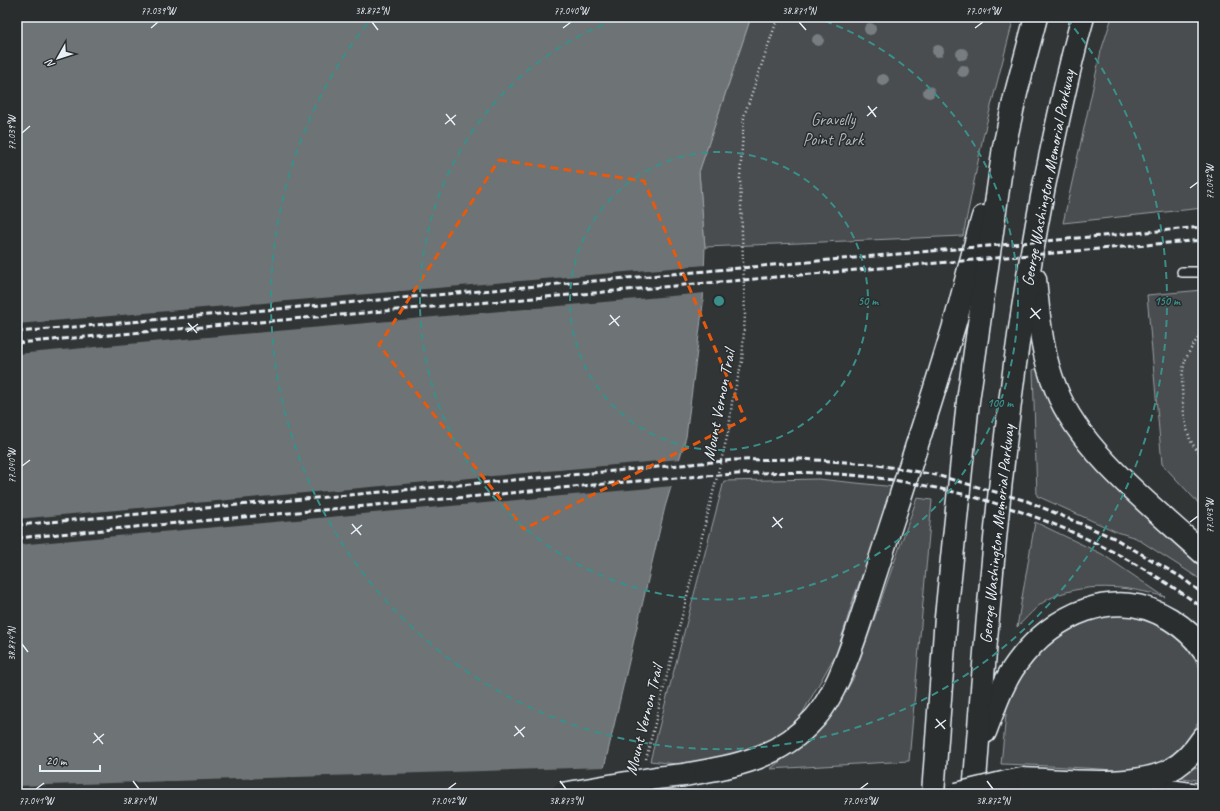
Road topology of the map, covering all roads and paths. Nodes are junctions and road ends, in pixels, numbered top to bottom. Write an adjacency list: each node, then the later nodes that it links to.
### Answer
1 (778, 17): 14 (path, Mount Vernon Trail)
2 (1036, 17): 4 (highway)
3 (1083, 17): 5 (highway, George Washington Memorial Parkway)
4 (1004, 147): 17 (highway, bridge); 18 (highway)
5 (1032, 250): 10 (highway); 13 (highway, George Washington Memorial Parkway)
6 (1182, 272): 7 (lane)
7 (1203, 272)
8 (1203, 332): 9 (path)
9 (1203, 456)
10 (1203, 553)
11 (1203, 650): 13 (highway)
12 (1203, 738): 15 (highway)
13 (978, 750): 20 (highway, George Washington Memorial Parkway)
14 (645, 764)
15 (1141, 780): 16 (lane); 19 (highway, bridge)
16 (1203, 789)
17 (562, 794)
18 (933, 794)
19 (957, 794)
20 (974, 794)

